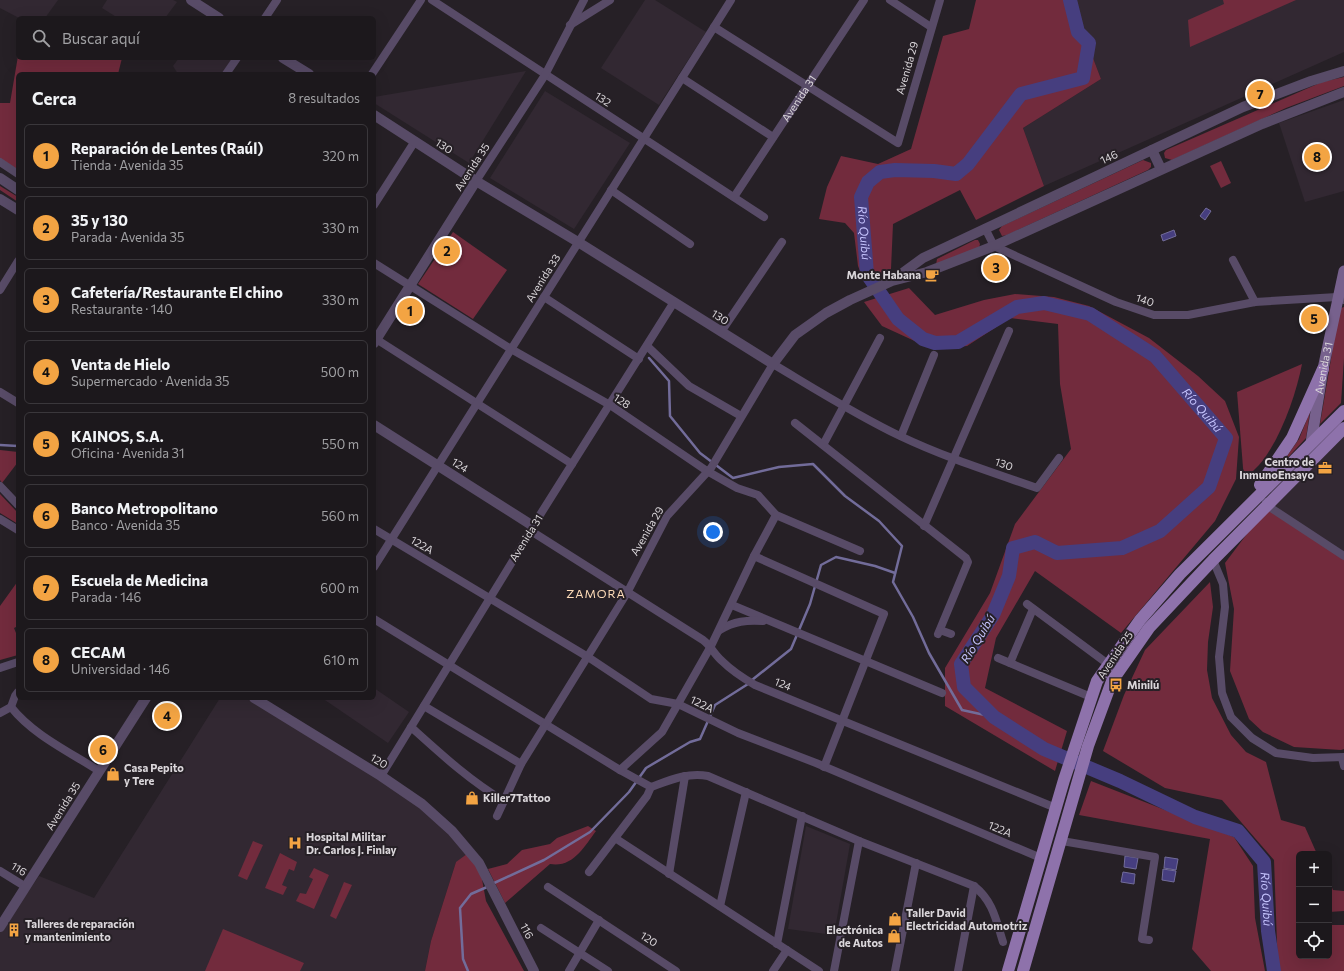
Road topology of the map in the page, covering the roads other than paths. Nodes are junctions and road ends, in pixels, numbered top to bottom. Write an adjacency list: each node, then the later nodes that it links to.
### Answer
1 (190, 0): 11 (street)
2 (277, 0): 12 (street)
3 (421, 0): 21 (street)
4 (432, 0): 22 (street, 132)
5 (584, 0): 13 (street, Avenida 35)
6 (610, 0): 13 (street)
7 (731, 0): 14 (street, Avenida 33)
8 (864, 0): 24 (street, Avenida 31)
9 (890, 0): 15 (street)
10 (940, 0): 15 (street, Avenida 29)
11 (216, 16)
12 (265, 16)
13 (570, 25): 22 (street, Avenida 35)
14 (714, 27): 23 (street, Avenida 33); 24 (street)
15 (931, 27): 24 (street, Avenida 29)
16 (236, 60): 19 (street)
17 (286, 60): 20 (street)
18 (1344, 70): 30 (street, 146)
19 (227, 72)
20 (306, 72)
21 (373, 72)
22 (545, 75): 28 (street, 132); 35 (street, Avenida 35)
23 (682, 78): 27 (street); 28 (street, Avenida 33)
24 (807, 86): 27 (street, Avenida 31)
25 (1344, 92): 32 (street, 146)
26 (376, 116): 29 (street, 130)
27 (773, 137): 38 (street, Avenida 31)
28 (644, 139): 37 (street, Avenida 33); 38 (street, 132)
29 (414, 141): 35 (street, 130); 40 (street)
30 (1152, 150): 32 (street); 43 (street, 146)
31 (0, 162): 33 (street)
32 (1161, 169): 47 (street, 146)
33 (16, 173)
34 (0, 178): 36 (street)
35 (476, 181): 44 (street, 130); 53 (street, Avenida 35)
36 (16, 189)
37 (611, 190): 44 (street, Avenida 33); 46 (street)
38 (734, 197): 42 (street, 132)
39 (0, 199): 41 (street)
40 (376, 202)
41 (16, 209)
42 (764, 217)
43 (985, 228): 47 (street); 52 (street, 146)
44 (578, 242): 56 (street, Avenida 33); 58 (street, 130)
45 (782, 242): 60 (street)
46 (690, 244)
47 (994, 246): 52 (street, 146); 59 (street, 140)
48 (1233, 260): 59 (street)
49 (16, 264): 54 (street)
50 (376, 264): 53 (street, 128)
51 (1344, 271): 57 (main road, Avenida 31)
52 (892, 281): 55 (street, 146)
53 (410, 287): 63 (street, Avenida 35); 66 (street, 128)
54 (0, 290)
55 (861, 295): 69 (street, Avenida 29)
56 (544, 296): 66 (street, Avenida 33); 68 (street)
57 (1341, 298): 59 (street, 140); 70 (main road, Avenida 31)
58 (674, 302): 60 (street, 130); 65 (street, Avenida 31)
59 (1255, 302)
60 (721, 332): 69 (street, 130)
61 (1009, 332): 85 (street)
62 (880, 338): 75 (street)
63 (376, 339)
64 (376, 342): 73 (street)
65 (647, 346): 68 (street, Avenida 31); 77 (street)
66 (511, 349): 73 (street, Avenida 33); 74 (street, 128)
67 (934, 355): 81 (street)
68 (639, 359): 74 (street, Avenida 31)
69 (772, 364): 75 (street, 130); 77 (street, Avenida 29)
70 (1323, 369): 82 (main road, Avenida 31); 99 (main road)
71 (0, 392): 72 (street)
72 (16, 402)
73 (477, 403): 86 (street); 87 (street, Avenida 33)
74 (610, 405): 86 (street, Avenida 31); 88 (street, 128)
75 (844, 407): 81 (street, 130); 83 (street)
76 (1344, 412): 82 (main road, Avenida 25)
77 (741, 416): 88 (street, Avenida 29)
78 (795, 423): 83 (street)
79 (376, 426): 87 (street, 124)
80 (1344, 428): 92 (main road, Avenida 25)
81 (901, 436): 85 (street, 130)
82 (1311, 443): 90 (main road, Avenida 25)
83 (823, 445): 95 (street)
84 (1059, 458): 85 (street, 130)
85 (955, 459): 95 (street)
86 (572, 464): 97 (street, Avenida 31)
87 (438, 466): 97 (street, 124); 100 (street, Avenida 33)
88 (711, 467): 93 (street, 128); 106 (street, Avenida 29)
89 (0, 486): 91 (street)
90 (1266, 487): 92 (street); 99 (main road, Avenida 25)
91 (16, 503)
92 (1268, 506): 103 (street); 104 (main road, Avenida 25)
93 (776, 515): 101 (street, 128); 102 (street)
94 (0, 519): 96 (street)
95 (924, 526): 112 (street)
96 (16, 529)
97 (532, 529): 106 (street, 124); 107 (street, Avenida 31)
98 (376, 530): 100 (street, 122A)
99 (1224, 530): 119 (main road, Avenida 25)
100 (391, 540): 105 (street, Avenida 33); 107 (street, 122A)
101 (860, 551)
102 (754, 556): 108 (street); 116 (street)
103 (1344, 556)
104 (1213, 560): 134 (street); 150 (main road, Avenida 25)
105 (376, 564)
106 (627, 592): 113 (street, 124); 114 (street, Avenida 29)
107 (490, 598): 114 (street, 122A); 120 (street, Avenida 31)
108 (732, 605): 110 (street); 111 (street)
109 (376, 620): 120 (street)
110 (768, 622): 111 (street); 116 (street)
111 (720, 630): 113 (street)
112 (951, 634)
113 (711, 646): 127 (street); 131 (street, 124)
114 (588, 657): 127 (street, 122A); 132 (street, Avenida 29)
115 (998, 658): 118 (street)
116 (865, 662): 122 (street); 131 (street)
117 (16, 663): 121 (street)
118 (1010, 663): 119 (street); 124 (street)
119 (1108, 664): 124 (main road, Avenida 25)
120 (449, 665): 128 (street, Avenida 31); 132 (street)
121 (0, 668)
122 (942, 693)
123 (16, 695): 129 (street)
124 (1091, 697): 145 (main road, Avenida 25)
125 (145, 700): 139 (street, Avenida 35)
126 (257, 700): 140 (street, 120)
127 (678, 704): 137 (street, 122A); 138 (street)
128 (424, 706): 133 (street, Avenida 31); 135 (street)
129 (12, 707): 130 (street); 139 (street)
130 (0, 714)
131 (843, 721): 137 (street); 145 (street, 124)
132 (546, 723): 135 (street, Avenida 29); 138 (street)
133 (411, 727): 140 (street, Avenida 31); 144 (street)
134 (1343, 757): 136 (street)
135 (521, 764): 144 (street, Avenida 29)
136 (1344, 766)
137 (824, 767): 151 (street, 122A)
138 (620, 770): 142 (street)
139 (99, 771): 157 (street, Avenida 35)
140 (381, 776): 159 (street, 120)
141 (685, 776): 142 (street); 143 (street); 155 (street)
142 (652, 787): 148 (street)
143 (746, 792): 147 (street); 160 (street)
144 (504, 801): 146 (street, Avenida 29)
145 (1056, 808): 151 (main road, Avenida 25)
146 (498, 816)
147 (802, 816): 149 (street); 166 (street)
148 (615, 838): 154 (street); 155 (street)
149 (859, 841): 152 (street); 175 (street)
150 (1062, 841): 164 (street); 179 (main road, Avenida 25)
151 (1041, 858): 178 (main road, Avenida 25)
152 (916, 863): 156 (street); 176 (street)
153 (0, 871): 157 (street, 116)
154 (589, 872)
155 (669, 874): 160 (street)
156 (974, 886): 165 (street); 177 (street)
157 (26, 887): 162 (street, Avenida 35)
158 (548, 887): 161 (street, 120)
159 (498, 901): 170 (street, 116)
160 (720, 906): 166 (street)
161 (599, 920): 168 (street); 169 (street, 120)
162 (0, 927)
163 (540, 928): 168 (street)
164 (1149, 940)
165 (1003, 942)
166 (777, 944): 167 (street)
167 (787, 950): 173 (street); 174 (street)
168 (580, 953): 171 (street); 172 (street)
169 (671, 970)
170 (534, 971)
171 (569, 971)
172 (608, 971)
173 (773, 971)
174 (819, 971)
175 (834, 971)
176 (895, 971)
177 (958, 971)
178 (1008, 971)
179 (1023, 971)

